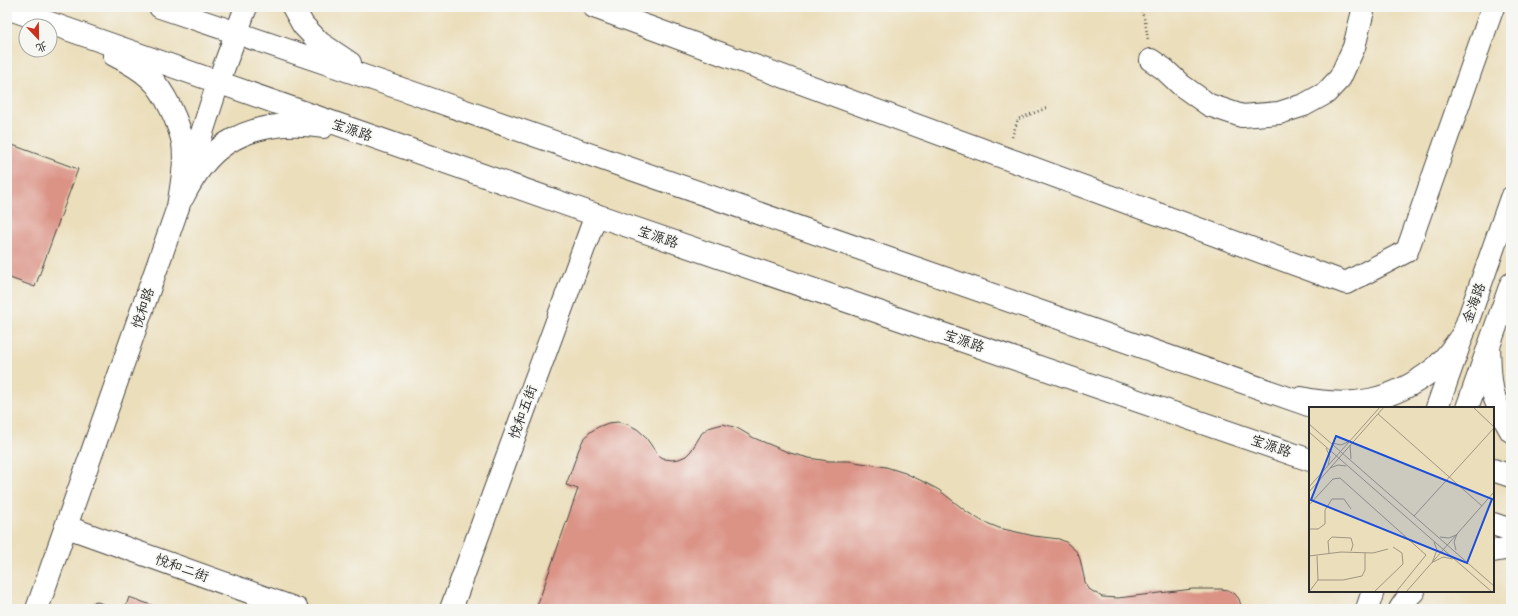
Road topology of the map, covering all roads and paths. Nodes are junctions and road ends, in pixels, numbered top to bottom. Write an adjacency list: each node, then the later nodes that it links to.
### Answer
1 (160, 7): 12 (main road)
2 (246, 7): 12 (main road, 悦和路)
3 (293, 7): 15 (main road)
4 (594, 7): 18 (main road)
5 (1140, 7): 13 (path)
6 (1364, 7): 13 (main road)
7 (1493, 7): 18 (main road)
8 (7, 8): 9 (main road, 宝源路)
9 (36, 18)
10 (58, 26): 14 (main road, 宝源路)
11 (58, 28): 20 (main road)
12 (237, 32): 14 (main road, 悦和路); 15 (main road)
13 (1151, 60)
14 (218, 83): 17 (main road, 宝源路); 20 (main road, 悦和路)
15 (399, 88): 25 (main road)
16 (1047, 108): 18 (path)
17 (358, 132): 20 (main road); 21 (main road, 宝源路)
18 (1005, 158)
19 (1511, 198): 23 (main road, 金海路)
20 (178, 207): 36 (main road, 悦和路)
21 (596, 216): 30 (main road, 宝源路); 45 (main road, 悦和五街)
22 (1511, 284): 24 (main road, 金海路)
23 (1462, 334): 25 (main road); 27 (main road, 金海路)
24 (1489, 346): 28 (main road, 金海路); 29 (main road)
25 (1271, 392): 26 (main road)
26 (1314, 407)
27 (1437, 407)
28 (1467, 407)
29 (1511, 431)
30 (1276, 448): 31 (main road, 宝源路); 32 (main road)
31 (1309, 460)
32 (1309, 470)
33 (1494, 470): 34 (main road)
34 (1511, 476)
35 (1494, 524): 37 (main road)
36 (66, 527): 43 (main road, 悦和路); 44 (main road, 悦和二街)
37 (1511, 530)
38 (1511, 548): 39 (main road)
39 (1494, 550)
40 (1373, 592): 46 (main road)
41 (1402, 592): 47 (main road)
42 (1413, 592): 48 (main road)
43 (37, 609)
44 (297, 609)
45 (451, 609)
46 (1366, 609)
47 (1396, 609)
48 (1400, 609)

